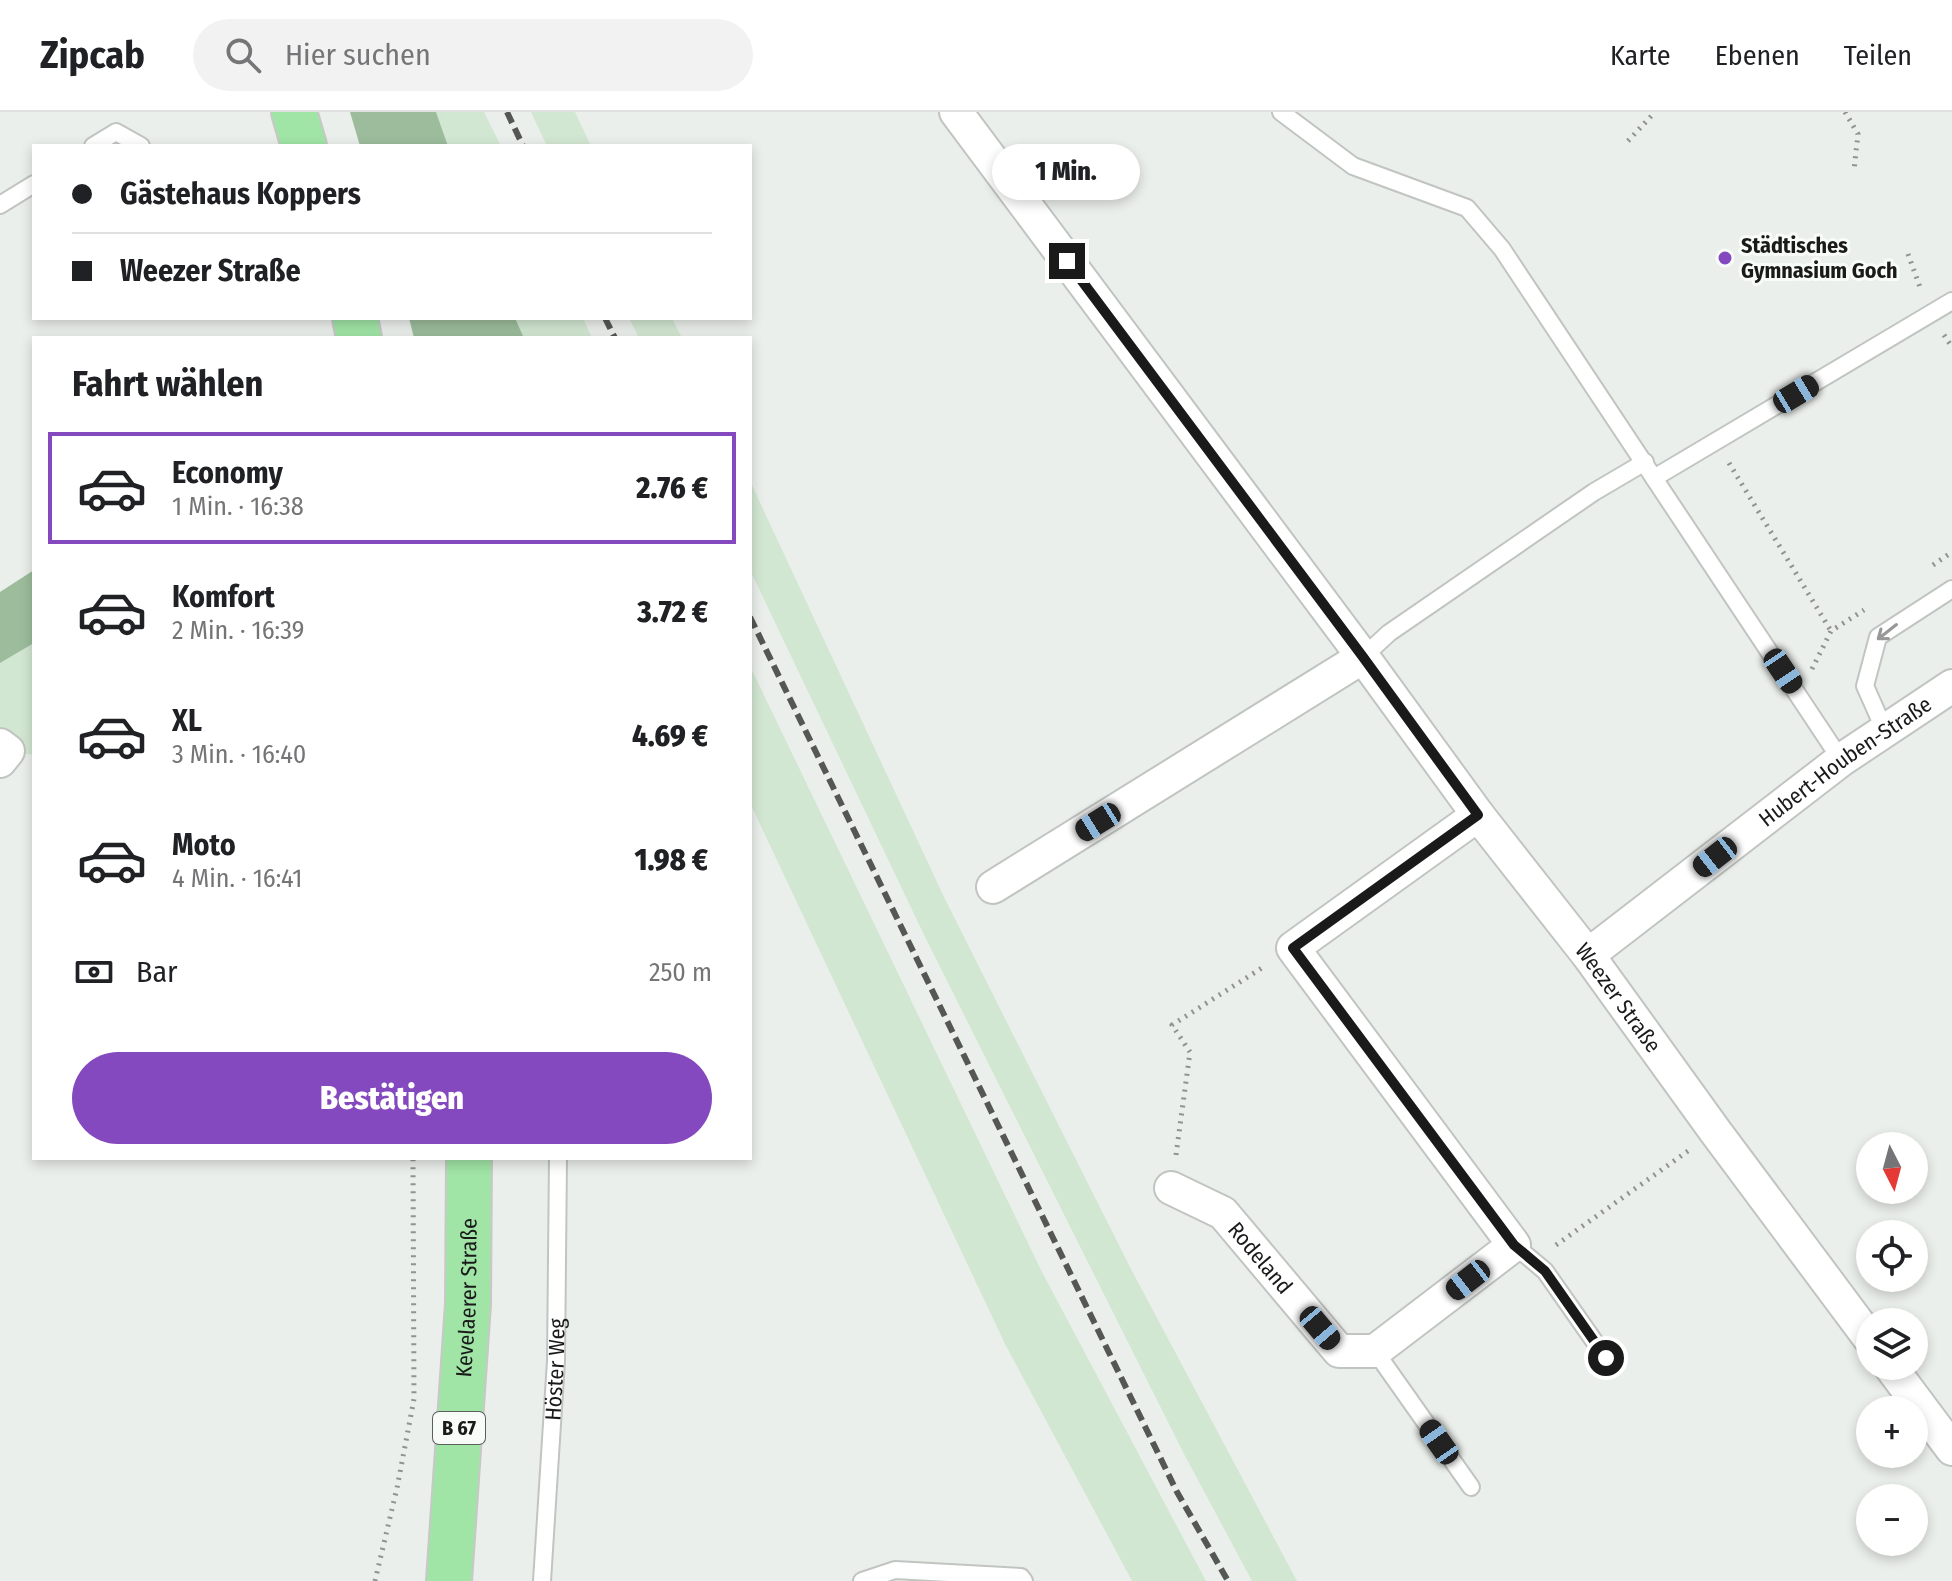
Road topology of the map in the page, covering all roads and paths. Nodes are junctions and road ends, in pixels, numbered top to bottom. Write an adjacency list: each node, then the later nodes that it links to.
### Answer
1 (294, 112): 9 (main road)
2 (956, 112): 19 (street, Weezer Straße)
3 (1281, 112): 15 (lane)
4 (1655, 112): 6 (path)
5 (1845, 112): 10 (path)
6 (1628, 141)
7 (96, 144): 8 (lane)
8 (137, 144)
9 (303, 144)
10 (1854, 170)
11 (32, 185): 12 (lane)
12 (0, 205)
13 (1952, 301): 14 (lane)
14 (1716, 442): 16 (lane); 18 (path)
15 (1645, 462): 16 (lane); 19 (lane)
16 (1654, 478): 23 (lane)
17 (1952, 589): 21 (lane, one-way to 21)
18 (1831, 631)
19 (1363, 657): 25 (street, Weezer Straße); 26 (street)
20 (1952, 686): 21 (street, Hubert-Houben-Straße)
21 (1885, 731): 23 (street, Hubert-Houben-Straße)
22 (0, 745): 24 (street)
23 (1841, 760): 28 (street, Hubert-Houben-Straße)
24 (0, 761)
25 (1478, 815): 27 (street); 28 (street, Weezer Straße)
26 (993, 887)
27 (1293, 948): 33 (path); 34 (street)
28 (1588, 955): 29 (street, Weezer Straße)
29 (1715, 1131): 34 (path); 35 (street, Weezer Straße)
30 (413, 1160): 42 (path)
31 (469, 1160): 41 (main road, Kevelaerer Straße / B 67)
32 (558, 1160): 43 (lane, Höster Weg)
33 (1171, 1188): 36 (street, Rodeland)
34 (1514, 1245): 36 (street); 37 (lane)
35 (1856, 1320)
36 (1375, 1351): 40 (lane)
37 (1606, 1358)
38 (1900, 1380): 39 (street)
39 (1952, 1449)
40 (1471, 1487)
41 (444, 1571)
42 (375, 1581)
43 (542, 1581)
44 (862, 1581): 45 (lane)
45 (1024, 1581)

